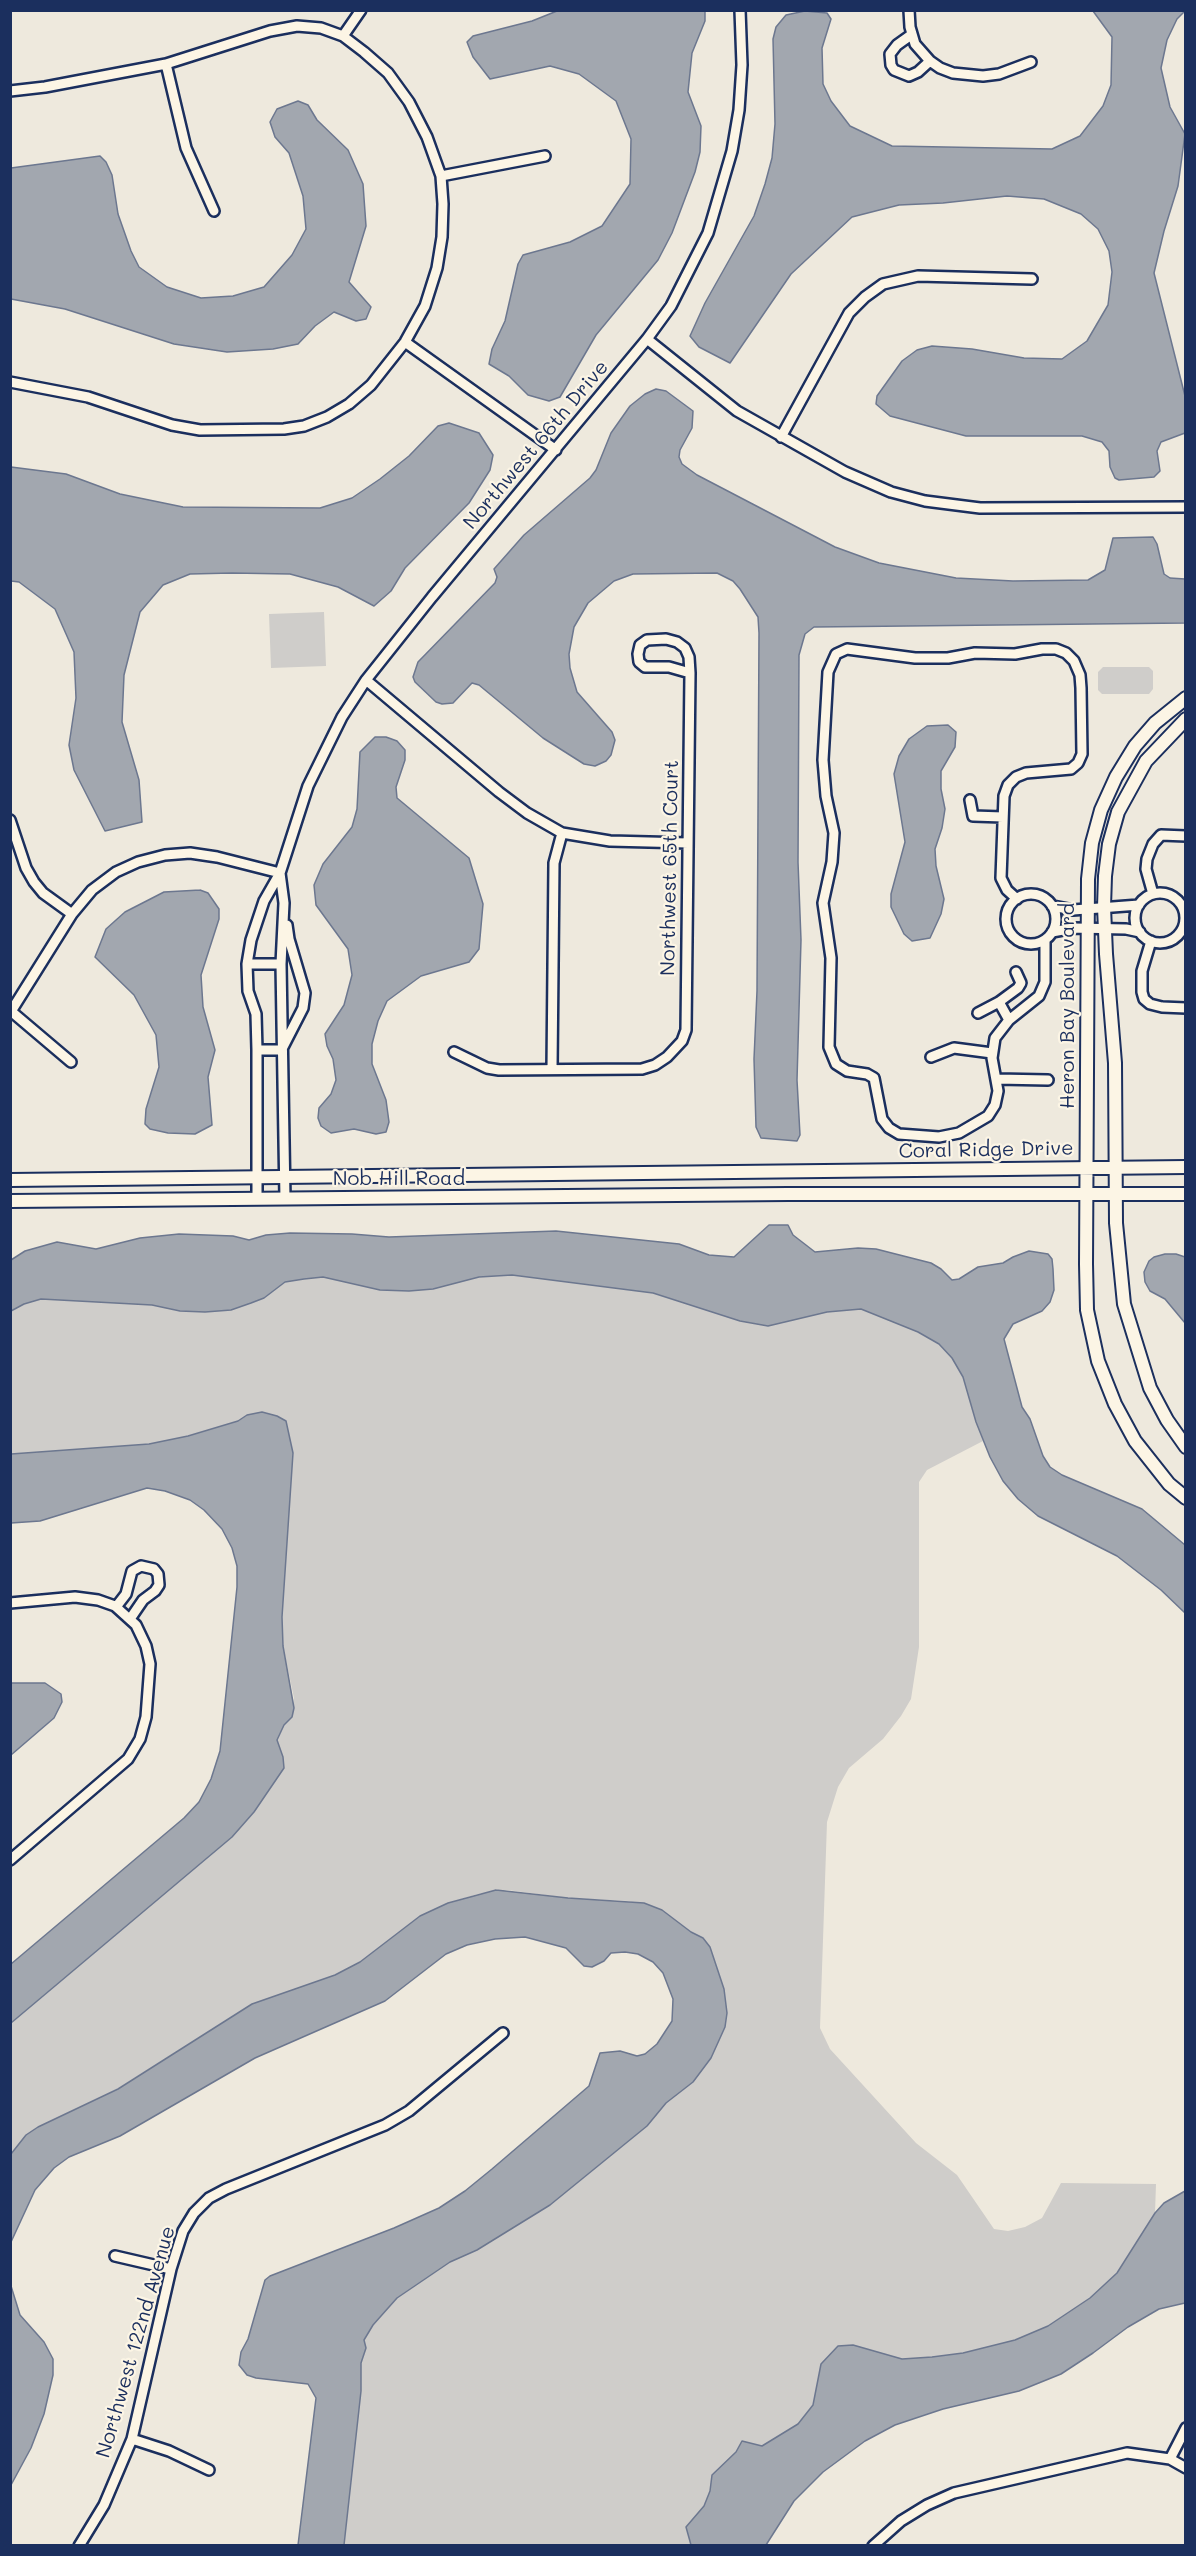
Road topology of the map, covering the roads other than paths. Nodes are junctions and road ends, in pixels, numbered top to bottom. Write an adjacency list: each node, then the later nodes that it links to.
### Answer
1 (361, 10): 5 (street)
2 (740, 10): 14 (street, Northwest 66th Drive)
3 (909, 10): 4 (street)
4 (911, 35): 6 (street); 6 (street)
5 (343, 36): 8 (street); 11 (street)
6 (930, 61): 7 (street)
7 (1031, 62)
8 (166, 64): 9 (street); 12 (street)
9 (10, 91)
10 (545, 156): 11 (street)
11 (441, 176): 15 (street)
12 (214, 211)
13 (1032, 279): 17 (street)
14 (647, 339): 17 (street); 18 (street, Northwest 66th Drive)
15 (405, 342): 16 (street); 18 (street)
16 (10, 382)
17 (781, 436): 19 (street)
18 (556, 450): 21 (street, Northwest 66th Drive)
19 (1185, 507)
20 (690, 673): 20 (street, Northwest 65th Court); 29 (street, Northwest 65th Court)
21 (366, 680): 27 (street); 30 (street, Northwest 66th Drive)
22 (1185, 698): 37 (main road, Heron Bay Boulevard)
23 (1185, 719): 36 (main road, Heron Bay Boulevard)
24 (970, 800): 25 (street)
25 (1003, 817): 32 (street); 60 (street)
26 (10, 820): 38 (street)
27 (562, 833): 29 (street); 59 (street)
28 (1185, 836): 31 (street)
29 (688, 843): 59 (street, Northwest 65th Court)
30 (280, 873): 33 (street, Northwest 66th Drive); 38 (street); 45 (street, Northwest 66th Drive)
31 (1153, 894): 34 (street); 44 (street)
32 (1017, 899): 35 (street); 43 (street)
33 (284, 903): 46 (street, Northwest 66th Drive); 54 (street, Northwest 66th Drive)
34 (1139, 905): 36 (street); 42 (street)
35 (1052, 906): 37 (street); 41 (street)
36 (1104, 907): 37 (street); 40 (main road, Heron Bay Boulevard)
37 (1087, 909): 39 (main road, Heron Bay Boulevard)
38 (72, 914): 50 (street)
39 (1087, 928): 40 (street); 41 (street); 63 (main road, Heron Bay Boulevard)
40 (1105, 928): 42 (street); 64 (main road, Heron Bay Boulevard)
41 (1052, 932): 43 (street)
42 (1140, 932): 44 (street)
43 (1045, 940): 52 (street)
44 (1151, 941): 49 (street)
45 (247, 964): 46 (street); 53 (street, Northwest 66th Drive)
46 (281, 964): 54 (street, Northwest 66th Drive)
47 (1016, 972): 48 (street)
48 (999, 1002): 51 (street); 52 (street)
49 (1185, 1008)
50 (11, 1012): 58 (street)
51 (978, 1013)
52 (1009, 1020): 56 (street)
53 (257, 1050): 54 (street); 67 (street, Northwest 66th Drive)
54 (282, 1050): 66 (street, Northwest 66th Drive)
55 (454, 1052): 59 (street)
56 (992, 1053): 57 (street); 60 (street)
57 (932, 1057)
58 (71, 1062)
59 (552, 1069)
60 (997, 1079): 61 (street)
61 (1048, 1080)
62 (1185, 1167): 64 (main road, Coral Ridge Drive)
63 (1087, 1168): 64 (main road, Coral Ridge Drive); 65 (main road, Coral Ridge Drive); 70 (main road, Heron Bay Boulevard)
64 (1116, 1168): 71 (main road, Heron Bay Boulevard)
65 (788, 1173): 66 (main road, Nob Hill Road)
66 (285, 1177): 67 (main road, Nob Hill Road); 73 (street, Northwest 66th Drive)
67 (257, 1178): 68 (main road, Nob Hill Road); 72 (street, Northwest 66th Drive)
68 (10, 1180)
69 (1185, 1194): 71 (main road)
70 (1086, 1195): 71 (main road); 73 (main road, Nob Hill Road); 76 (main road, Heron Bay Boulevard)
71 (1116, 1195): 75 (main road, Heron Bay Boulevard)
72 (257, 1199): 73 (main road, Nob Hill Road); 74 (main road, Nob Hill Road)
73 (285, 1199)
74 (10, 1201)
75 (1185, 1447)
76 (1185, 1498)
77 (10, 1603): 78 (street)
78 (123, 1613): 78 (street); 79 (street)
79 (10, 1860)
80 (503, 2033): 82 (street, Northwest 122nd Avenue)
81 (116, 2256): 82 (street)
82 (171, 2270): 84 (street, Northwest 122nd Avenue)
83 (1185, 2428): 85 (street)
84 (132, 2439): 87 (street); 88 (street, Northwest 122nd Avenue)
85 (1170, 2459): 86 (street); 89 (street)
86 (1185, 2468)
87 (209, 2470)
88 (79, 2546)
89 (873, 2546)

